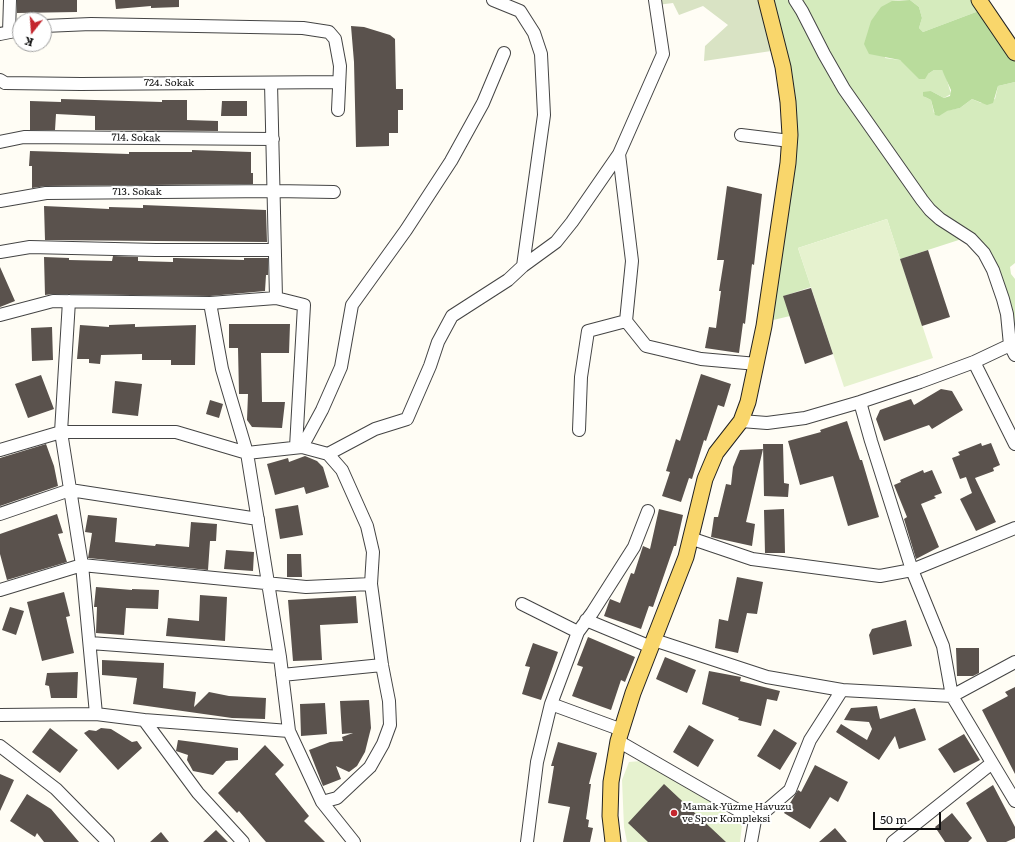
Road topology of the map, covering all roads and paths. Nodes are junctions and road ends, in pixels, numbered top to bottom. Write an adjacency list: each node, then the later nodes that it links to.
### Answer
1 (10, 0): 8 (street)
2 (493, 0): 25 (street)
3 (766, 0): 17 (main road)
4 (795, 0): 31 (street)
5 (979, 0): 10 (main road)
6 (656, 2): 19 (street)
7 (52, 26): 12 (street)
8 (10, 32)
9 (504, 53): 39 (street)
10 (1015, 53)
11 (2, 82): 13 (street, 724. Sokak)
12 (339, 82): 13 (street, 724. Sokak); 14 (street)
13 (271, 83): 16 (street)
14 (338, 110)
15 (741, 135): 17 (street)
16 (272, 139): 18 (street, 714. Sokak); 20 (street)
17 (790, 141): 33 (main road)
18 (0, 142)
19 (619, 154): 25 (street); 30 (street)
20 (274, 191): 21 (street, 713. Sokak); 22 (street, 713. Sokak); 23 (street)
21 (334, 192)
22 (0, 201)
23 (275, 250): 24 (street); 26 (street)
24 (0, 252)
25 (523, 266): 42 (street)
26 (276, 298): 28 (street); 39 (street)
27 (69, 301): 28 (street); 29 (street); 37 (street)
28 (210, 303): 41 (street)
29 (0, 315)
30 (626, 320): 33 (street); 36 (street)
31 (1013, 350): 32 (street)
32 (974, 362): 34 (street); 38 (street)
33 (757, 364): 35 (main road)
34 (860, 402): 35 (street); 50 (street)
35 (741, 421): 48 (main road)
36 (579, 430)
37 (61, 432): 40 (street); 41 (street); 43 (street)
38 (1015, 444)
39 (299, 447): 41 (street); 42 (street)
40 (0, 450)
41 (247, 453): 46 (street)
42 (328, 454): 52 (street)
43 (70, 490): 45 (street); 46 (street); 49 (street)
44 (648, 511): 55 (street)
45 (0, 514)
46 (258, 519): 51 (street)
47 (1015, 528): 50 (street)
48 (690, 538): 50 (street); 58 (main road)
49 (82, 565): 51 (street); 53 (street); 57 (street)
50 (912, 570): 64 (street)
51 (268, 583): 52 (street); 59 (street)
52 (371, 584): 61 (street)
53 (0, 590)
54 (522, 604): 56 (street)
55 (586, 620): 56 (street); 58 (street)
56 (578, 632): 65 (street)
57 (90, 643): 59 (street); 66 (street)
58 (653, 644): 63 (street); 70 (main road)
59 (280, 657): 62 (street)
60 (1015, 662): 64 (street)
61 (382, 665): 62 (street); 74 (street)
62 (282, 675): 69 (street)
63 (842, 690): 64 (street); 75 (street)
64 (952, 696): 72 (street)
65 (551, 704): 70 (street); 79 (street)
66 (96, 714): 67 (street); 68 (street)
67 (0, 715)
68 (144, 720): 69 (street); 77 (street)
69 (289, 731): 74 (street)
70 (620, 735): 75 (street); 80 (main road)
71 (0, 746): 76 (street)
72 (992, 762): 73 (street); 82 (street)
73 (1015, 801)
74 (322, 802): 78 (street)
75 (754, 820): 81 (street)
76 (108, 842)
77 (243, 842)
78 (354, 842)
79 (527, 842)
80 (613, 842)
81 (751, 842)
82 (893, 842)

